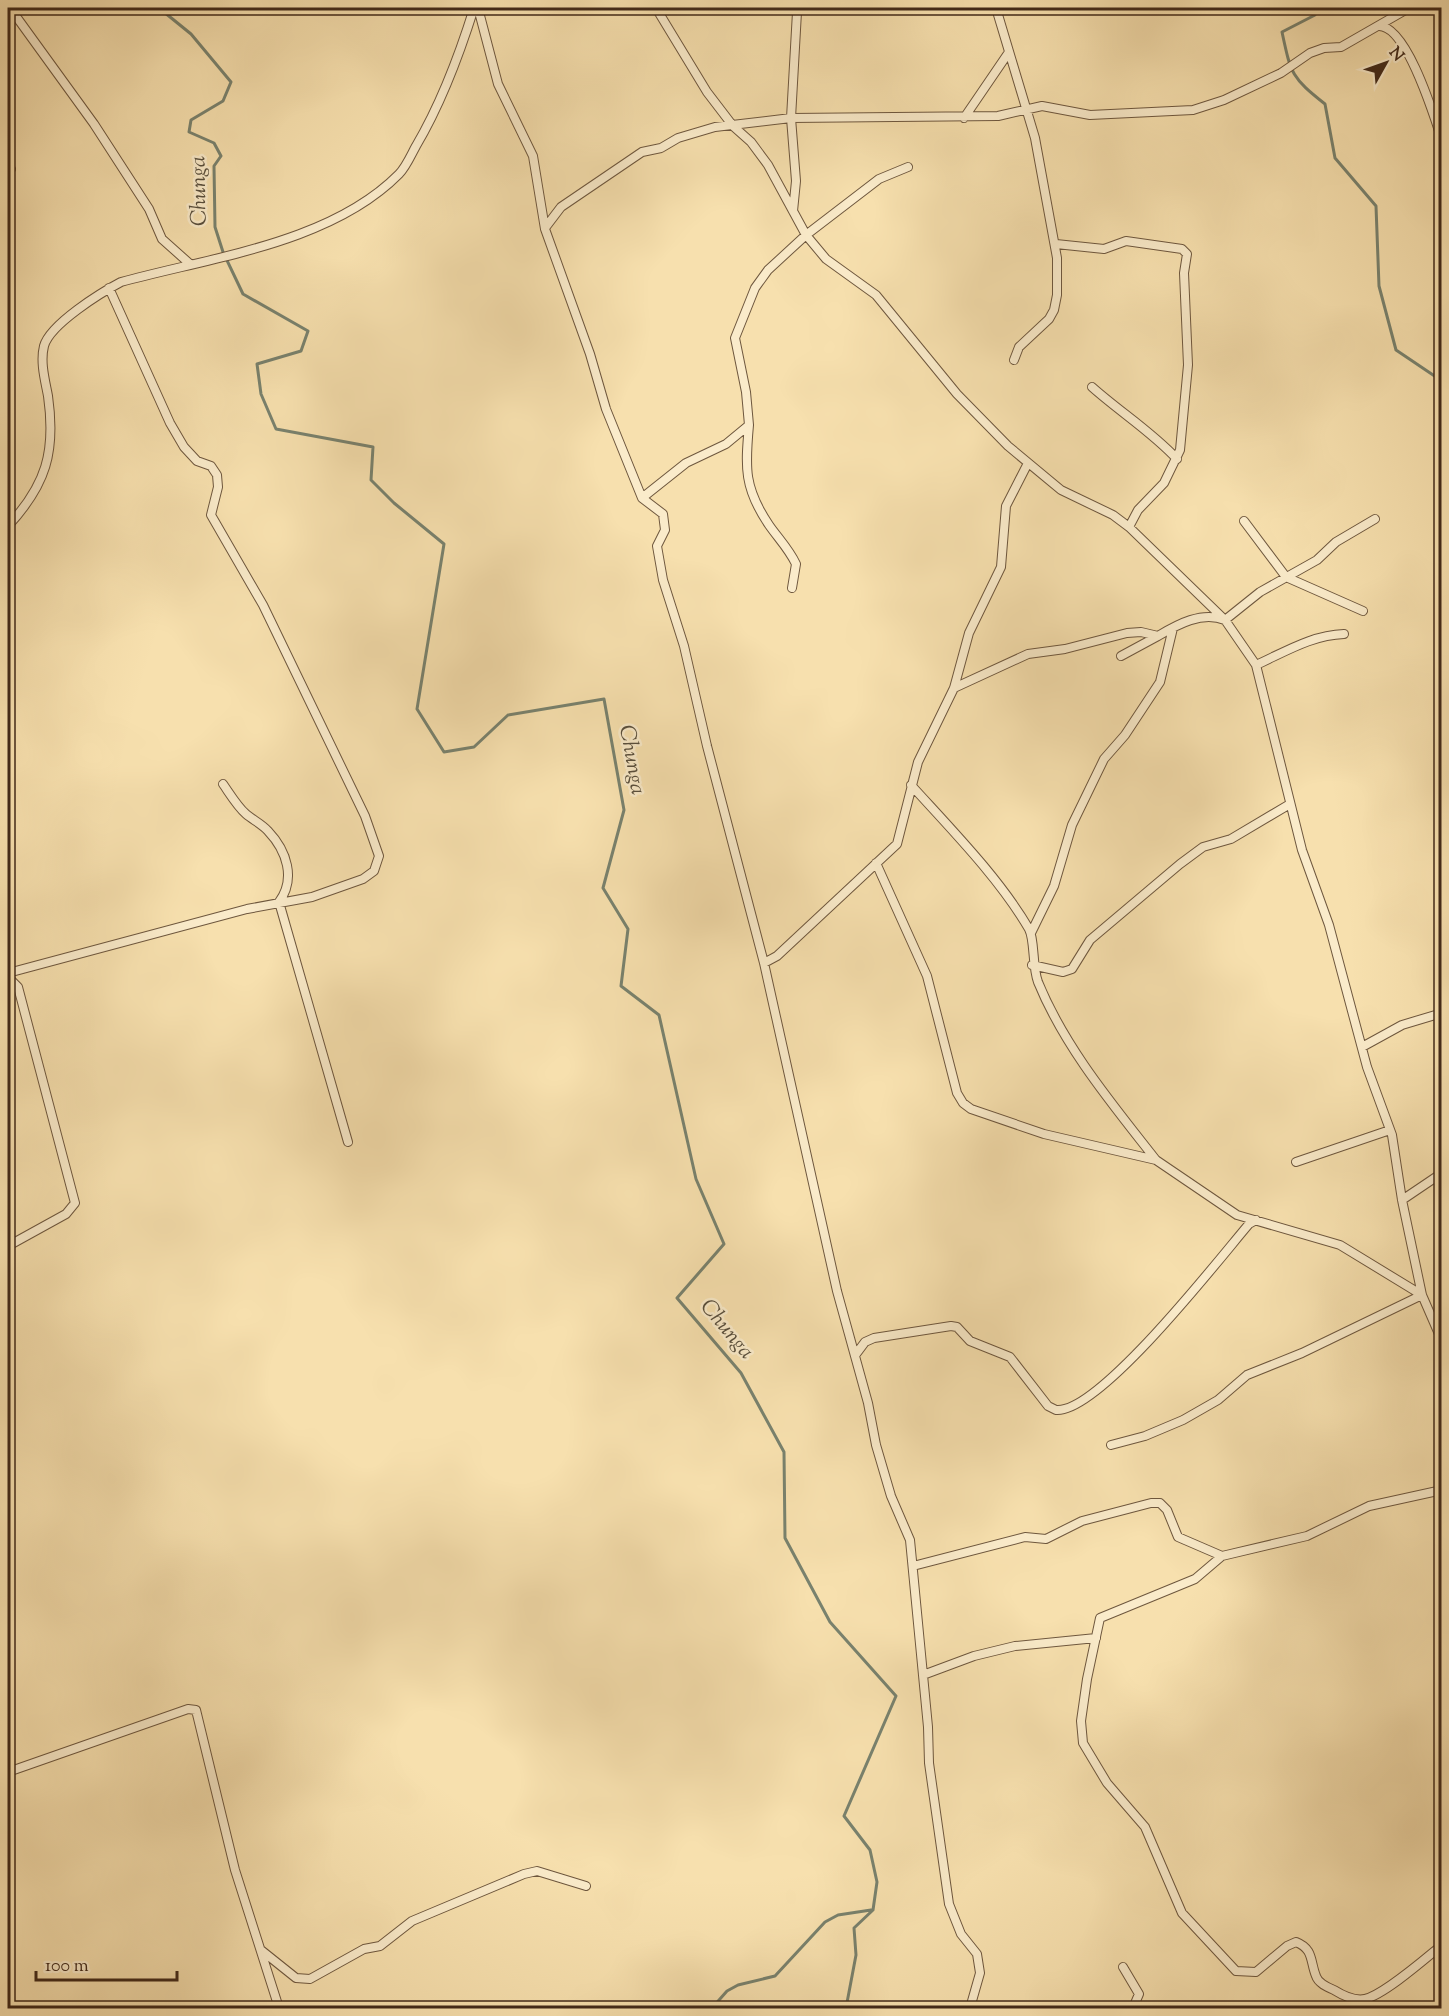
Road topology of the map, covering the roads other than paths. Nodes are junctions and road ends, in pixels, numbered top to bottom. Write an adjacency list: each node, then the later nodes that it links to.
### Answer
1 (10, 8): 19 (street)
2 (476, 8): 16 (street); 19 (street)
3 (655, 8): 12 (street)
4 (996, 8): 8 (street)
5 (1410, 8): 7 (street)
6 (799, 9): 10 (street)
7 (1378, 26): 9 (street); 13 (street)
8 (1009, 52): 9 (street); 11 (street)
9 (1025, 109): 11 (street); 18 (street)
10 (791, 118): 11 (street); 12 (street); 15 (street)
11 (964, 118)
12 (733, 126): 15 (street); 16 (street)
13 (1442, 140)
14 (908, 167): 17 (street)
15 (793, 211): 17 (street)
16 (545, 229): 26 (street)
17 (806, 235): 23 (street); 25 (street)
18 (1056, 244): 21 (street); 24 (street)
19 (190, 264): 20 (street)
20 (109, 288): 29 (street); 45 (street)
21 (1014, 360)
22 (1092, 387): 24 (street)
23 (748, 425): 26 (street); 32 (street)
24 (1177, 459): 30 (street)
25 (1028, 462): 30 (street); 40 (street)
26 (642, 498): 47 (street)
27 (1375, 519): 31 (street)
28 (1244, 521): 31 (street)
29 (8, 526)
30 (1129, 527): 34 (street)
31 (1286, 578): 33 (street); 34 (street)
32 (792, 588)
33 (1363, 611)
34 (1225, 620): 35 (street); 39 (street)
35 (1174, 627): 37 (street); 46 (street)
36 (1344, 634): 39 (street)
37 (1158, 636): 38 (street); 40 (street)
38 (1121, 656)
39 (1256, 665): 43 (street)
40 (954, 688): 42 (street)
41 (223, 784): 45 (street)
42 (911, 785): 44 (street); 46 (street)
43 (1290, 804): 48 (street); 51 (street)
44 (876, 863): 47 (street); 54 (street)
45 (279, 902): 49 (street); 53 (street)
46 (1031, 933): 48 (street)
47 (764, 963): 62 (street)
48 (1032, 965): 54 (street)
49 (8, 975): 59 (street)
50 (1442, 1012): 51 (street)
51 (1362, 1047): 52 (street)
52 (1390, 1130): 55 (street); 57 (street)
53 (348, 1142)
54 (1156, 1160): 58 (street)
55 (1296, 1162)
56 (1442, 1173): 57 (street)
57 (1402, 1200): 60 (street)
58 (1256, 1220): 60 (street); 62 (street)
59 (8, 1246)
60 (1422, 1295): 61 (street); 63 (street)
61 (1442, 1341)
62 (856, 1354): 66 (street)
63 (1111, 1445)
64 (1442, 1490): 65 (street)
65 (1222, 1556): 66 (street); 67 (street)
66 (914, 1566): 68 (street)
67 (1096, 1638): 68 (street); 71 (street)
68 (923, 1675): 75 (street)
69 (8, 1772): 72 (street)
70 (586, 1886): 72 (street)
71 (1442, 1945)
72 (261, 1950): 74 (street)
73 (1123, 1967): 76 (street)
74 (279, 2008)
75 (970, 2008)
76 (1133, 2008)

